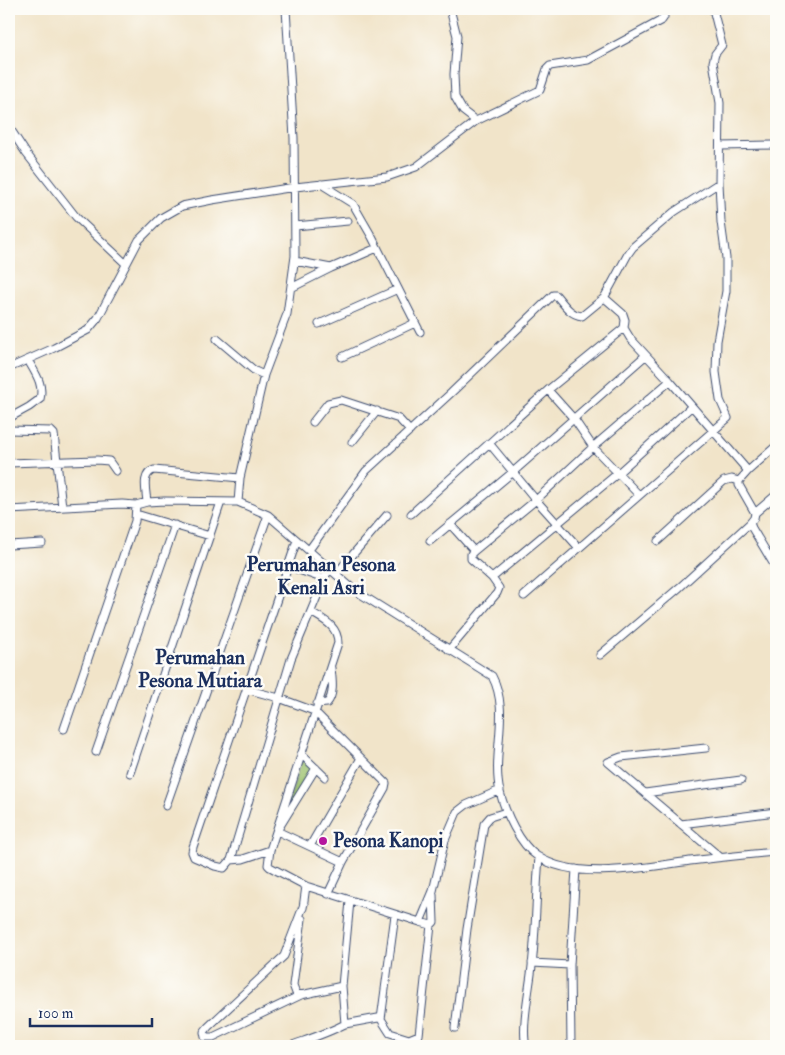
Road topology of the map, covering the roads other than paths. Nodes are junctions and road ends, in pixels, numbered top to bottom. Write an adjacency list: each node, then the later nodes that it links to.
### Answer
1 (286, 9): 11 (street)
2 (450, 9): 5 (street)
3 (663, 9): 5 (street)
4 (713, 9): 7 (street)
5 (476, 121): 10 (street)
6 (9, 127): 16 (street)
7 (721, 146): 8 (street); 9 (street)
8 (776, 146)
9 (719, 183): 20 (street); 40 (street)
10 (321, 184): 11 (street); 14 (street)
11 (295, 187): 13 (street); 16 (street)
12 (348, 221): 13 (street)
13 (295, 226): 15 (street)
14 (377, 248): 17 (street); 19 (street)
15 (295, 261): 17 (street); 18 (street)
16 (126, 264): 28 (street)
17 (332, 268): 18 (street)
18 (291, 288): 30 (street)
19 (398, 289): 21 (street); 22 (street)
20 (604, 298): 23 (street); 39 (street)
21 (415, 323): 24 (street); 27 (street)
22 (319, 324)
23 (624, 328): 26 (street); 32 (street)
24 (420, 332)
25 (217, 339): 30 (street)
26 (645, 356): 31 (street); 36 (street)
27 (342, 357)
28 (28, 360): 29 (street); 35 (street)
29 (9, 368)
30 (264, 375): 51 (street)
31 (670, 381): 33 (street); 44 (street)
32 (548, 390): 36 (street); 42 (street)
33 (692, 407): 40 (street); 50 (street)
34 (377, 411): 37 (street); 39 (street); 41 (street)
35 (9, 418)
36 (574, 419): 44 (street); 49 (street)
37 (313, 422)
38 (9, 430): 45 (street)
39 (410, 431): 78 (street)
40 (712, 431): 48 (street); 53 (street)
41 (352, 442)
42 (490, 443): 49 (street); 64 (street)
43 (776, 446): 48 (street)
44 (593, 447): 50 (street); 55 (street)
45 (57, 461): 46 (street); 47 (street); 60 (street)
46 (9, 463)
47 (116, 471)
48 (748, 471): 52 (street)
49 (513, 472): 55 (street); 68 (street)
50 (617, 474): 53 (street); 69 (street)
51 (240, 478): 56 (street); 58 (street)
52 (739, 481): 62 (street); 74 (street)
53 (639, 495): 77 (street)
54 (776, 495): 62 (street)
55 (536, 500): 69 (street); 79 (street)
56 (147, 502): 57 (street); 59 (street)
57 (221, 502): 58 (street); 71 (street)
58 (238, 502): 65 (street)
59 (136, 505): 60 (street); 63 (street)
60 (62, 507): 61 (street)
61 (9, 510)
62 (755, 513): 67 (street)
63 (136, 514): 70 (street); 95 (street)
64 (410, 514)
65 (268, 515): 72 (street); 106 (street)
66 (386, 515): 83 (street)
67 (750, 523): 82 (street); 89 (street)
68 (450, 524): 73 (street); 79 (street)
69 (559, 524): 77 (street); 84 (street)
70 (175, 526): 71 (street); 97 (street)
71 (210, 536): 101 (street)
72 (297, 540): 78 (street); 80 (street)
73 (430, 540)
74 (658, 542)
75 (42, 543): 76 (street)
76 (9, 544)
77 (579, 548): 86 (street)
78 (309, 550): 81 (street)
79 (474, 551): 84 (street)
80 (288, 566): 85 (street); 91 (street)
81 (329, 568): 83 (street); 85 (street)
82 (776, 568)
83 (336, 574): 88 (street)
84 (492, 578): 88 (street)
85 (324, 579): 87 (street)
86 (524, 596)
87 (311, 612): 90 (street); 92 (street)
88 (449, 650): 104 (street)
89 (600, 655)
90 (330, 665): 93 (street); 93 (street)
91 (246, 689): 92 (street); 116 (street)
92 (279, 698): 94 (street); 116 (street)
93 (317, 704): 94 (street)
94 (314, 711): 98 (street); 99 (street)
95 (64, 728)
96 (706, 748): 105 (street)
97 (96, 752)
98 (301, 754): 100 (street); 110 (street)
99 (361, 758): 111 (street); 117 (street)
100 (316, 768): 102 (street); 110 (street)
101 (130, 773)
102 (325, 777)
103 (741, 780): 105 (street)
104 (500, 790): 107 (street); 120 (street)
105 (645, 793): 109 (street)
106 (166, 806)
107 (506, 812): 115 (street); 133 (street)
108 (776, 812): 109 (street)
109 (681, 824): 114 (street)
110 (277, 831): 111 (street); 112 (street)
111 (310, 846): 117 (street)
112 (270, 850): 116 (street); 119 (street)
113 (776, 852): 114 (street)
114 (720, 857): 118 (street)
115 (538, 858): 118 (street); 127 (street)
116 (231, 860)
117 (343, 862): 121 (street)
118 (576, 869): 128 (street)
119 (306, 886): 121 (street); 123 (street)
120 (433, 891): 125 (street); 126 (street)
121 (328, 894): 122 (street)
122 (350, 901): 124 (street); 129 (street)
123 (304, 904): 130 (street); 130 (street)
124 (395, 914): 125 (street); 131 (street)
125 (420, 922): 126 (street)
126 (431, 925): 131 (street)
127 (532, 963): 128 (street); 135 (street)
128 (570, 965): 136 (street)
129 (342, 986): 130 (street); 132 (street)
130 (300, 995)
131 (381, 1019): 132 (street)
132 (345, 1024): 134 (street)
133 (455, 1028)
134 (290, 1046)
135 (526, 1046)
136 (571, 1046)

